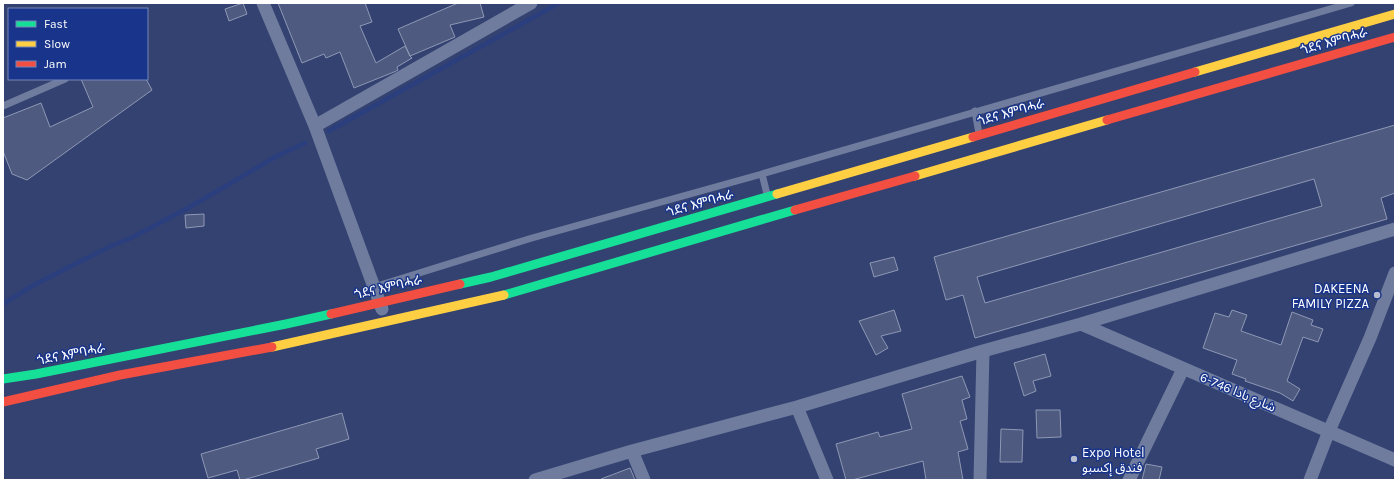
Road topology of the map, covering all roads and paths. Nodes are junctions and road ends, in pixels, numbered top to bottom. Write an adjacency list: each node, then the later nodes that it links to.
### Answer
1 (263, 3): 9 (street)
2 (531, 3): 9 (street)
3 (1351, 3): 8 (lane)
4 (1395, 14): 10 (main road, ጎደና እምባሓራ)
5 (1395, 37): 10 (main road, ጎደና እምባሓራ)
6 (63, 80): 7 (lane)
7 (3, 106)
8 (975, 111): 10 (lane); 11 (lane)
9 (315, 126): 15 (street)
10 (981, 146): 12 (main road, ጎደና እምባሓራ); 12 (main road, ጎደና እምባሓራ)
11 (762, 174): 12 (lane); 15 (lane)
12 (770, 207): 16 (main road, ጎደና እምባሓራ); 17 (main road, ጎደና እምባሓራ)
13 (1395, 229): 18 (street)
14 (1395, 273): 24 (street)
15 (374, 287): 16 (street)
16 (380, 302): 17 (street); 21 (main road, ጎደና እምባሓራ)
17 (388, 322): 22 (main road, ጎደና እምባሓራ)
18 (1081, 324): 19 (street); 20 (street, شارع بادا 746-6)
19 (983, 351): 23 (street); 30 (street)
20 (1183, 369): 24 (street, شارع بادا 746-6); 31 (street)
21 (3, 379)
22 (5, 406)
23 (797, 407): 25 (street); 29 (street)
24 (1329, 431): 26 (street, شارع بادا 746-6); 32 (street)
25 (632, 451): 27 (street); 28 (street)
26 (1395, 460)
27 (535, 480)
28 (644, 480)
29 (827, 480)
30 (980, 480)
31 (1129, 480)
32 (1310, 480)

